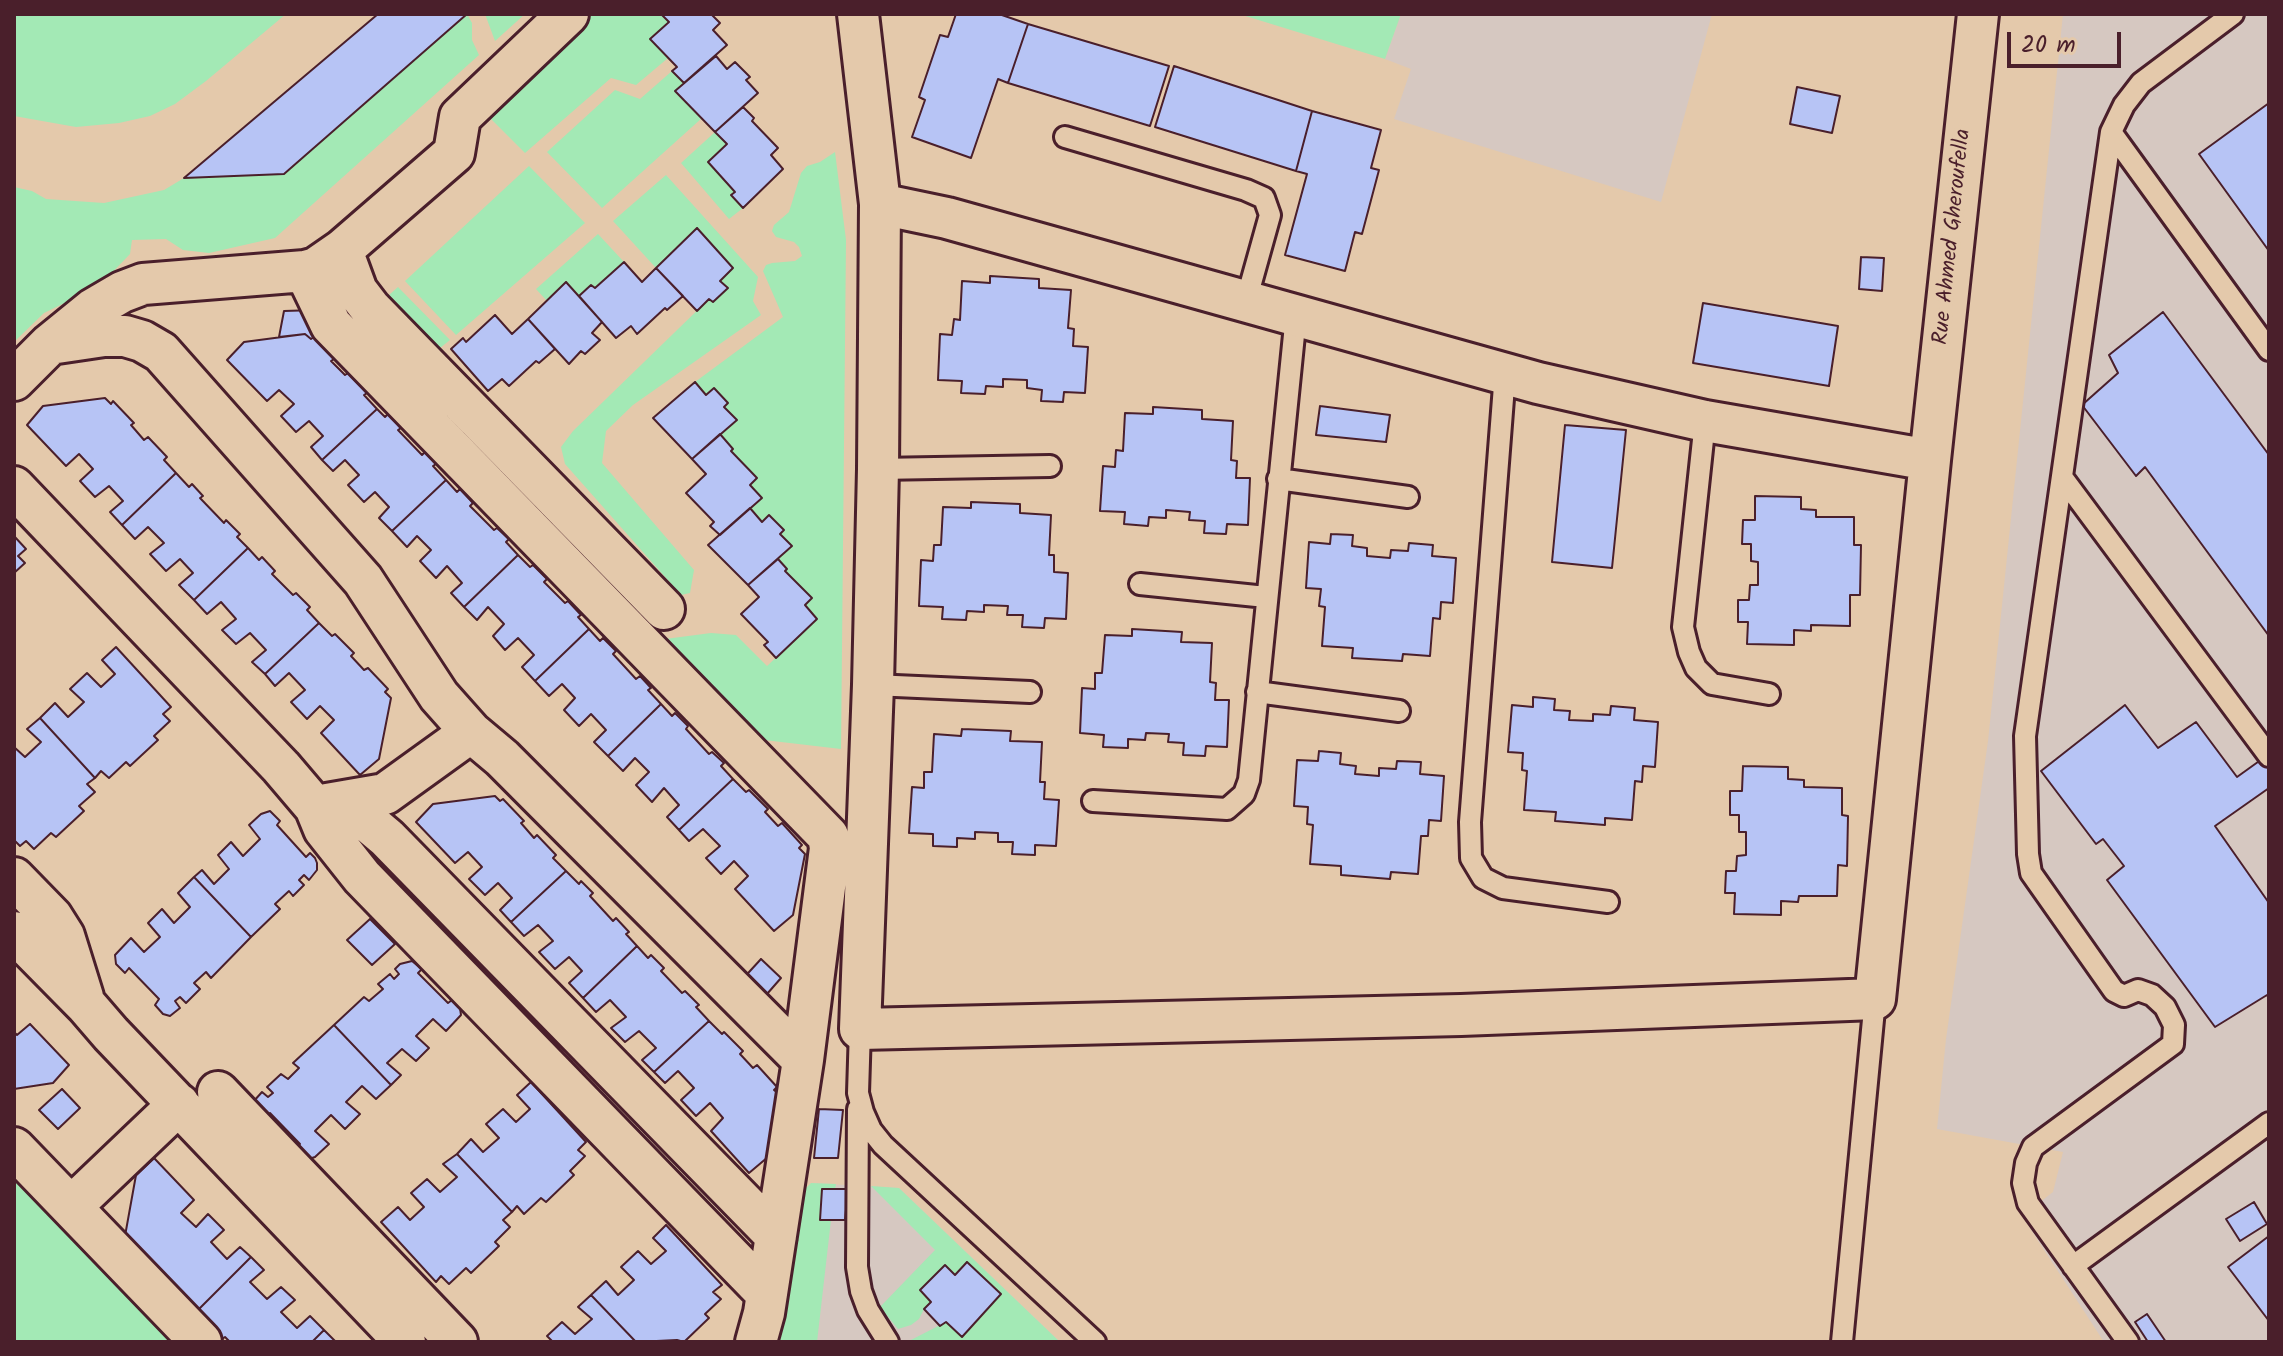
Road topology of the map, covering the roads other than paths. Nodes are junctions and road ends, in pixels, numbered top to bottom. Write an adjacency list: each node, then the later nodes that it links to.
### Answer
1 (568, 14): 8 (street)
2 (858, 14): 7 (street)
3 (1978, 14): 17 (street, Rue Ahmed Gheroufella)
4 (2233, 14): 5 (lane)
5 (2111, 132): 13 (lane); 20 (lane)
6 (1065, 137): 10 (lane)
7 (880, 204): 10 (street); 19 (street)
8 (342, 250): 9 (street); 26 (street)
9 (305, 271): 12 (street); 42 (street)
10 (1246, 301): 11 (street)
11 (1296, 315): 14 (street); 21 (lane)
12 (50, 344): 15 (street); 32 (street)
13 (2269, 350)
14 (1505, 373): 16 (street); 37 (lane)
15 (14, 380)
16 (1705, 421): 17 (street); 30 (lane)
17 (1930, 460): 39 (street, Rue Ahmed Gheroufella)
18 (1050, 466): 19 (lane)
19 (878, 469): 27 (street)
20 (2062, 477): 33 (lane); 50 (lane)
21 (1278, 479): 23 (lane); 25 (lane)
22 (14, 487): 35 (street)
23 (1408, 497)
24 (1140, 584): 25 (lane)
25 (1266, 597): 29 (lane)
26 (664, 609)
27 (873, 685): 28 (lane); 41 (street)
28 (1030, 692)
29 (1257, 692): 31 (lane); 34 (lane)
30 (1769, 694)
31 (1399, 711)
32 (471, 732): 35 (street); 42 (street)
33 (2269, 756)
34 (1093, 801)
35 (315, 807): 49 (street); 51 (street)
36 (14, 878): 40 (street)
37 (1608, 902)
38 (14, 932): 40 (street)
39 (1875, 999): 41 (street); 58 (lane)
40 (86, 1005): 45 (street)
41 (860, 1029): 44 (lane)
42 (803, 1060): 49 (street)
43 (218, 1092): 54 (street)
44 (858, 1093): 56 (lane); 57 (lane)
45 (179, 1104): 48 (street); 53 (street)
46 (2269, 1123): 50 (lane)
47 (14, 1148): 48 (street)
48 (72, 1206): 52 (street)
49 (776, 1236): 51 (street)
50 (2073, 1266): 59 (lane)
51 (767, 1294): 55 (street)
52 (201, 1342)
53 (405, 1342)
54 (457, 1342)
55 (756, 1342)
56 (888, 1342)
57 (1095, 1342)
58 (1842, 1342)
59 (2128, 1342)

